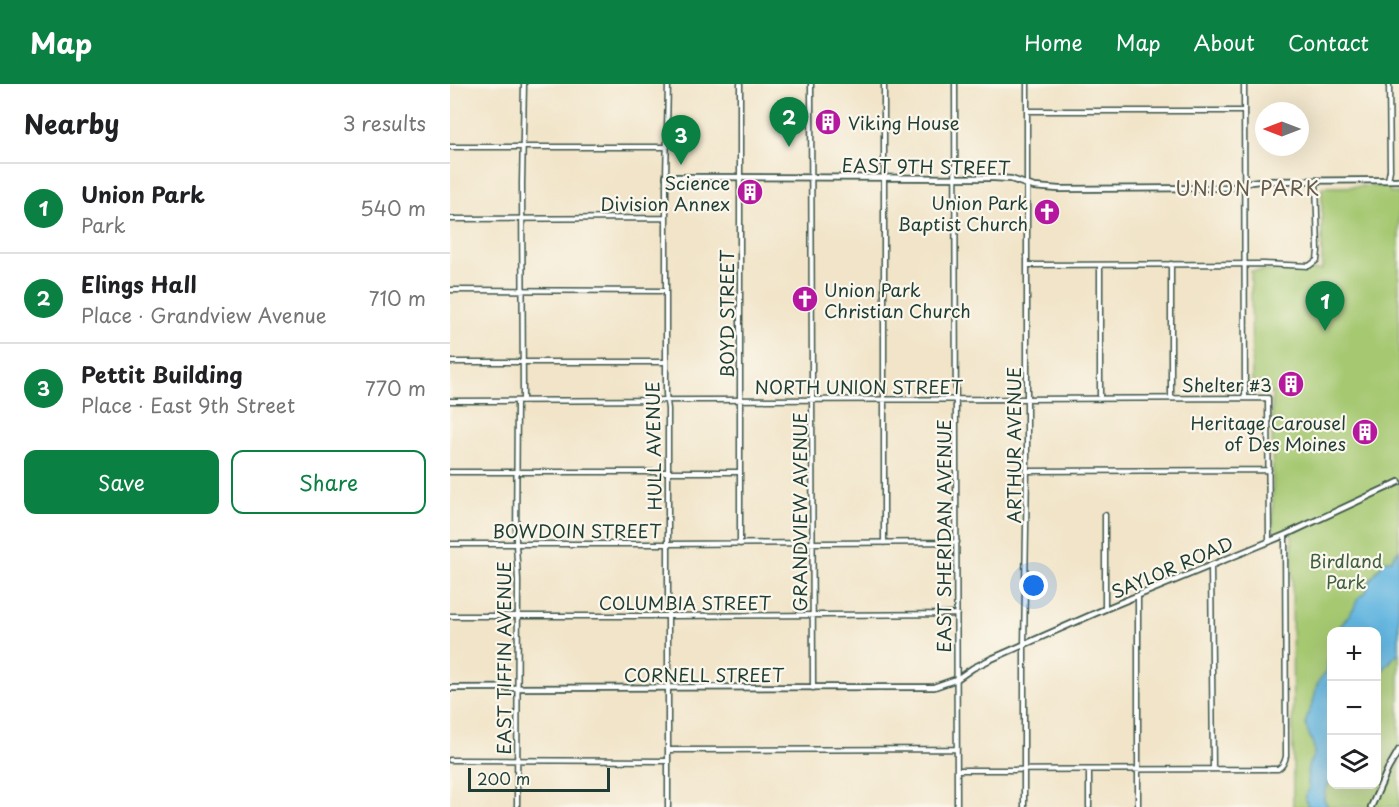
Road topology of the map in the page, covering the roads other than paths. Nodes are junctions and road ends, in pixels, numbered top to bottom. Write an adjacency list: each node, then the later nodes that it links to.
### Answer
1 (524, 84): 13 (street, EAST TIFFIN AVENUE)
2 (668, 84): 14 (street, HULL AVENUE)
3 (740, 84): 16 (street, BOYD STREET)
4 (812, 84): 17 (street, GRANDVIEW AVENUE)
5 (884, 84): 18 (street)
6 (955, 84): 19 (street, EAST SHERIDAN AVENUE)
7 (1027, 84): 10 (street, ARTHUR AVENUE)
8 (1244, 84): 11 (street)
9 (1389, 84): 21 (street)
10 (1027, 111): 11 (street); 24 (street, ARTHUR AVENUE)
11 (1244, 111): 23 (street)
12 (450, 147): 13 (street)
13 (523, 147): 14 (street); 27 (street, EAST TIFFIN AVENUE)
14 (667, 147): 15 (street, HULL AVENUE)
15 (666, 177): 16 (street, EAST 9TH STREET); 25 (street, HULL AVENUE)
16 (740, 178): 17 (street, EAST 9TH STREET); 45 (street, BOYD STREET)
17 (812, 178): 18 (street, EAST 9TH STREET); 46 (street, GRANDVIEW AVENUE)
18 (883, 178): 19 (street, EAST 9TH STREET); 40 (street)
19 (954, 178): 24 (street, EAST 9TH STREET); 41 (street, EAST SHERIDAN AVENUE)
20 (1316, 180): 21 (street, EAST 9TH STREET); 23 (street, EAST 9TH STREET); 29 (street)
21 (1388, 180): 22 (street, EAST 9TH STREET)
22 (1399, 180)
23 (1244, 184): 24 (street, EAST 9TH STREET); 29 (street)
24 (1027, 185): 30 (street, ARTHUR AVENUE)
25 (666, 218): 27 (street); 34 (street, HULL AVENUE)
26 (450, 219): 27 (street)
27 (522, 219): 33 (street, EAST TIFFIN AVENUE)
28 (1171, 264): 29 (street); 31 (street); 38 (street)
29 (1244, 264): 39 (street)
30 (1027, 265): 31 (street); 42 (street, ARTHUR AVENUE)
31 (1100, 265): 43 (street)
32 (450, 290): 33 (street)
33 (522, 291): 34 (street); 35 (street, EAST TIFFIN AVENUE)
34 (666, 291): 36 (street, HULL AVENUE)
35 (523, 362): 36 (street); 37 (street); 48 (street, EAST TIFFIN AVENUE)
36 (666, 362): 44 (street, HULL AVENUE)
37 (450, 363)
38 (1171, 398): 39 (street, NORTH UNION STREET); 43 (street, NORTH UNION STREET)
39 (1245, 398): 49 (street, NORTH UNION STREET)
40 (883, 399): 41 (street, NORTH UNION STREET); 46 (street, NORTH UNION STREET); 61 (street)
41 (956, 399): 42 (street, NORTH UNION STREET); 58 (street, EAST SHERIDAN AVENUE)
42 (1027, 399): 43 (street, NORTH UNION STREET); 51 (street, ARTHUR AVENUE)
43 (1100, 399)
44 (667, 400): 45 (street, NORTH UNION STREET); 48 (street, NORTH UNION STREET); 53 (street, HULL AVENUE)
45 (740, 400): 46 (street, NORTH UNION STREET); 54 (street, BOYD STREET)
46 (813, 400): 60 (street, GRANDVIEW AVENUE)
47 (450, 401): 48 (street, NORTH UNION STREET)
48 (520, 401): 52 (street, EAST TIFFIN AVENUE)
49 (1269, 470): 51 (street); 59 (street)
50 (450, 471): 52 (street)
51 (1027, 471): 74 (street, ARTHUR AVENUE)
52 (518, 472): 53 (street); 63 (street, EAST TIFFIN AVENUE)
53 (668, 472): 54 (street); 64 (street, HULL AVENUE)
54 (740, 472): 65 (street, BOYD STREET)
55 (1399, 482): 57 (street, SAYLOR ROAD)
56 (1105, 515): 68 (street)
57 (1285, 535): 59 (street, SAYLOR ROAD); 90 (street)
58 (957, 542): 61 (street, BOWDOIN STREET); 69 (street, EAST SHERIDAN AVENUE)
59 (1269, 542): 66 (street, SAYLOR ROAD)
60 (812, 543): 61 (street, BOWDOIN STREET); 65 (street, BOWDOIN STREET); 70 (street, GRANDVIEW AVENUE)
61 (884, 543)
62 (450, 544): 63 (street, BOWDOIN STREET)
63 (516, 544): 64 (street, BOWDOIN STREET); 72 (street, EAST TIFFIN AVENUE)
64 (668, 544): 65 (street, BOWDOIN STREET); 73 (street, HULL AVENUE)
65 (740, 544)
66 (1211, 565): 67 (street, SAYLOR ROAD); 90 (street)
67 (1138, 596): 68 (street, SAYLOR ROAD); 89 (street)
68 (1106, 609): 74 (street, SAYLOR ROAD)
69 (957, 614): 70 (street, COLUMBIA STREET); 75 (street, EAST SHERIDAN AVENUE)
70 (813, 615): 73 (street, COLUMBIA STREET); 79 (street, GRANDVIEW AVENUE)
71 (450, 616): 72 (street, COLUMBIA STREET)
72 (518, 616): 73 (street, COLUMBIA STREET); 77 (street, EAST TIFFIN AVENUE)
73 (668, 616): 78 (street, HULL AVENUE)
74 (1024, 645): 75 (street, SAYLOR ROAD); 87 (street, ARTHUR AVENUE)
75 (957, 679): 79 (street, CORNELL STREET); 80 (street, EAST SHERIDAN AVENUE)
76 (450, 688): 77 (street, CORNELL STREET)
77 (516, 688): 78 (street, CORNELL STREET); 84 (street, EAST TIFFIN AVENUE)
78 (668, 688): 79 (street, CORNELL STREET); 81 (street, HULL AVENUE)
79 (813, 688)
80 (957, 749): 81 (street); 86 (street, EAST SHERIDAN AVENUE)
81 (668, 750): 85 (street, HULL AVENUE)
82 (1399, 750): 97 (street)
83 (450, 760): 84 (street)
84 (517, 760): 85 (street); 91 (street, EAST TIFFIN AVENUE)
85 (668, 761): 92 (street, HULL AVENUE)
86 (957, 770): 87 (street); 93 (street, EAST SHERIDAN AVENUE)
87 (1024, 770): 88 (street); 94 (street, ARTHUR AVENUE)
88 (1089, 770): 89 (street); 95 (street)
89 (1138, 770): 90 (street); 96 (street)
90 (1212, 770)
91 (517, 807)
92 (668, 807)
93 (957, 807)
94 (1024, 807)
95 (1089, 807)
96 (1138, 807)
97 (1371, 807)

